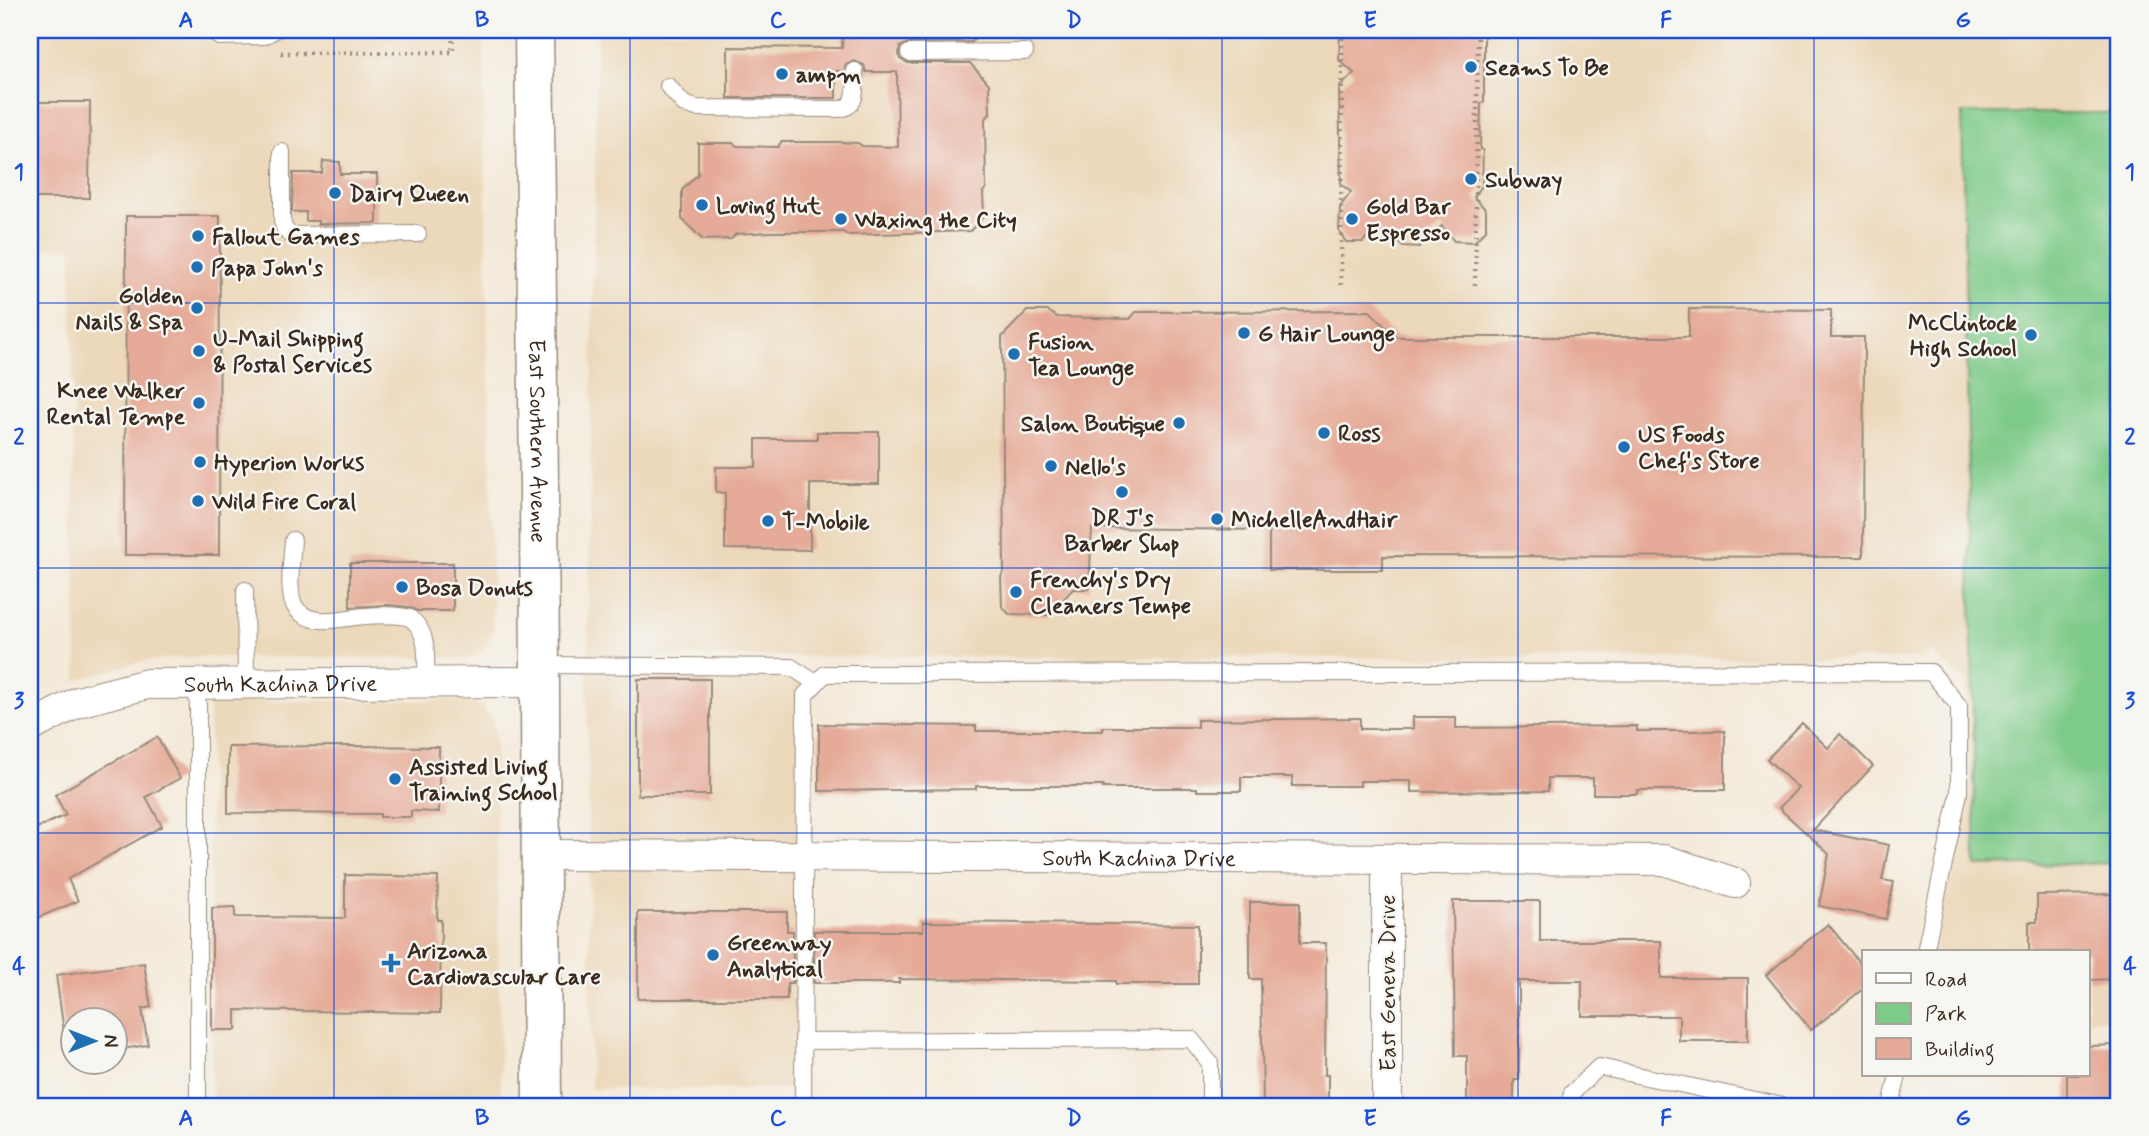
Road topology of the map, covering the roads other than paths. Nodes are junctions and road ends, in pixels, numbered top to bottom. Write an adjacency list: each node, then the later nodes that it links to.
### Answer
1 (275, 30): 3 (lane)
2 (534, 30): 12 (main road, East Southern Avenue)
3 (219, 37)
4 (1025, 52): 5 (lane)
5 (909, 53)
6 (855, 71): 7 (lane)
7 (668, 86)
8 (282, 152): 9 (lane)
9 (418, 234)
10 (293, 540): 15 (lane)
11 (246, 590): 14 (lane)
12 (540, 673): 15 (street, South Kachina Drive); 16 (lane); 18 (main road, East Southern Avenue)
13 (196, 683): 14 (street, South Kachina Drive); 17 (street, South Kachina Drive); 25 (lane)
14 (246, 683): 15 (street, South Kachina Drive)
15 (426, 683)
16 (816, 683): 19 (lane); 22 (lane)
17 (30, 727)
18 (541, 855): 19 (street, South Kachina Drive); 26 (main road, East Southern Avenue)
19 (803, 855): 20 (street, South Kachina Drive); 23 (lane)
20 (1387, 860): 21 (street, South Kachina Drive); 29 (street, East Geneva Drive)
21 (1735, 883)
22 (1925, 950)
23 (803, 1041): 27 (lane); 28 (lane)
24 (1898, 1076): 32 (lane)
25 (198, 1106)
26 (542, 1106)
27 (803, 1106)
28 (1210, 1106)
29 (1387, 1106)
30 (1571, 1106): 31 (lane)
31 (1783, 1106)
32 (1891, 1106)

